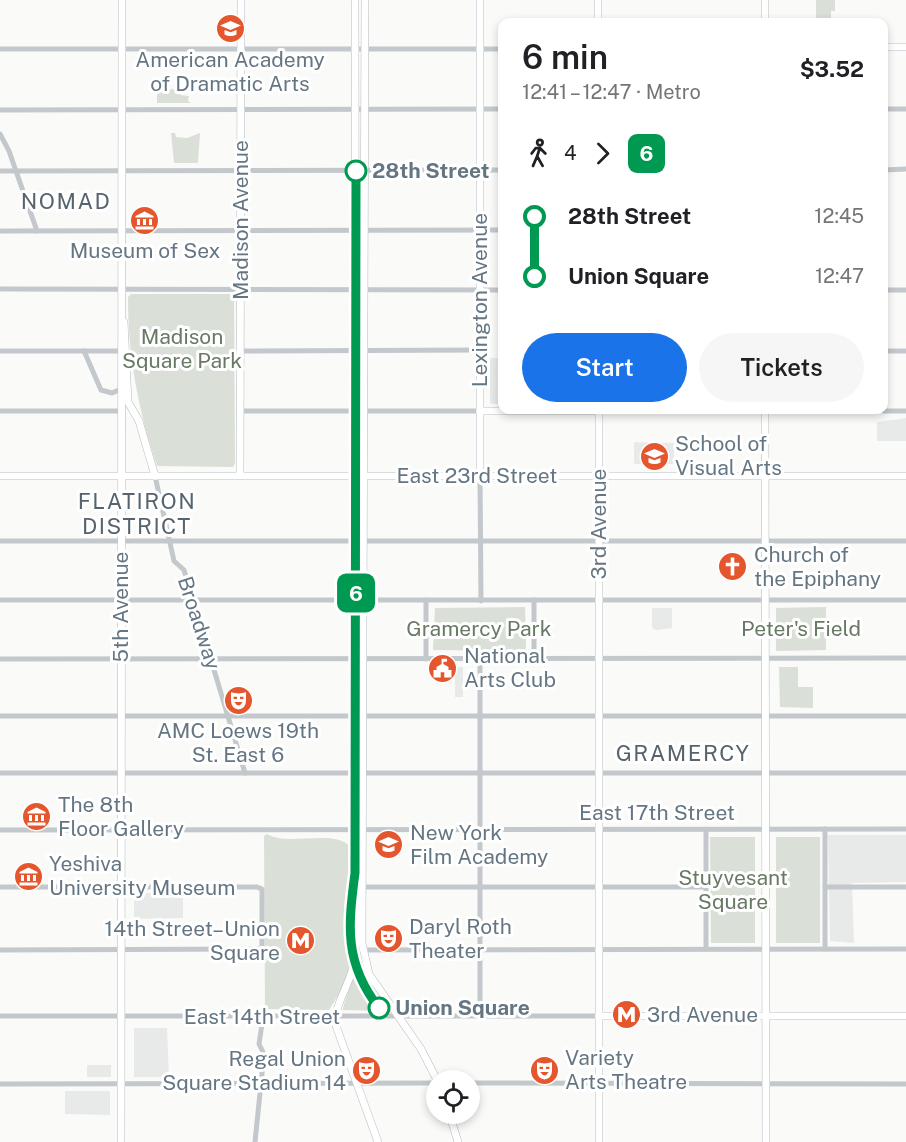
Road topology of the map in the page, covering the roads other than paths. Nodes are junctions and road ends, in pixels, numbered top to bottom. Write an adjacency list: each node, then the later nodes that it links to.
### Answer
1 (122, 0): 13 (main road, 5th Avenue)
2 (241, 0): 14 (main road, Madison Avenue)
3 (355, 0): 15 (main road)
4 (365, 0): 16 (main road)
5 (480, 0): 17 (main road, Lexington Avenue)
6 (598, 0): 8 (main road)
7 (765, 0): 9 (main road)
8 (598, 18)
9 (765, 18)
10 (888, 46): 11 (main road)
11 (906, 47)
12 (0, 49): 13 (street)
13 (122, 49): 14 (street); 27 (main road, 5th Avenue)
14 (240, 49): 15 (street); 19 (main road, Madison Avenue)
15 (355, 49): 16 (street); 20 (main road)
16 (365, 49): 17 (street); 21 (main road)
17 (480, 49): 18 (street); 22 (main road, Lexington Avenue)
18 (498, 49)
19 (241, 109): 20 (street); 27 (street); 32 (main road, Madison Avenue)
20 (355, 109): 21 (street); 29 (main road)
21 (365, 109): 22 (street); 30 (main road)
22 (480, 109): 23 (street); 33 (main road, Lexington Avenue)
23 (498, 109)
24 (888, 109): 25 (street)
25 (906, 109)
26 (0, 110): 27 (street)
27 (122, 110): 38 (main road, 5th Avenue)
28 (0, 134): 37 (street)
29 (355, 169): 30 (street); 32 (street); 41 (main road)
30 (365, 169): 33 (street); 42 (main road)
31 (906, 169): 35 (street)
32 (241, 170): 38 (street); 40 (main road, Madison Avenue)
33 (480, 170): 34 (street); 43 (main road, Lexington Avenue)
34 (498, 170)
35 (888, 170)
36 (0, 171): 37 (street)
37 (14, 171): 38 (street); 46 (street)
38 (122, 171): 39 (main road, 5th Avenue)
39 (122, 230): 40 (street); 46 (street); 48 (main road, 5th Avenue)
40 (241, 230): 41 (street); 55 (main road, Madison Avenue)
41 (355, 230): 42 (street); 49 (main road)
42 (365, 230): 43 (street); 50 (main road)
43 (480, 230): 44 (street); 51 (main road, Lexington Avenue)
44 (498, 230)
45 (0, 231): 46 (street)
46 (37, 231)
47 (0, 289): 48 (street)
48 (122, 290): 55 (street); 59 (main road, 5th Avenue)
49 (355, 290): 50 (street); 55 (street); 61 (main road)
50 (365, 290): 51 (street); 62 (main road)
51 (480, 290): 52 (street); 56 (main road, Lexington Avenue)
52 (498, 290)
53 (888, 290): 54 (street)
54 (906, 290)
55 (241, 291): 60 (main road, Madison Avenue)
56 (480, 350): 62 (street); 69 (main road, Lexington Avenue)
57 (0, 351): 58 (street)
58 (84, 351): 59 (street); 65 (street)
59 (124, 351): 65 (main road, 5th Avenue); 80 (main road)
60 (241, 351): 61 (street); 68 (main road, Madison Avenue)
61 (355, 351): 62 (street); 73 (main road)
62 (365, 351): 74 (main road)
63 (888, 351): 64 (street)
64 (906, 351)
65 (121, 389): 67 (main road, 5th Avenue)
66 (0, 411): 67 (street)
67 (121, 411): 79 (main road, 5th Avenue)
68 (240, 411): 73 (street); 77 (main road, Madison Avenue)
69 (480, 411): 70 (main road); 74 (street); 82 (main road, Lexington Avenue)
70 (498, 411)
71 (888, 411): 72 (street)
72 (906, 411)
73 (356, 412): 74 (street); 81 (main road)
74 (365, 412): 81 (main road)
75 (599, 414): 83 (main road, 3rd Avenue)
76 (765, 414): 84 (main road)
77 (240, 475): 80 (main road, East 23rd Street); 81 (main road, East 23rd Street)
78 (0, 476): 79 (main road, East 23rd Street)
79 (121, 476): 80 (main road, East 23rd Street); 87 (main road, 5th Avenue)
80 (155, 476): 88 (street, Broadway)
81 (361, 476): 82 (main road, East 23rd Street); 89 (main road)
82 (480, 476): 83 (main road, East 23rd Street); 90 (street, Lexington Avenue)
83 (599, 476): 84 (main road, East 23rd Street); 91 (main road, 3rd Avenue)
84 (765, 476): 85 (main road, East 23rd Street); 92 (main road)
85 (906, 476)
86 (0, 541): 87 (street)
87 (121, 541): 88 (street); 95 (main road, 5th Avenue)
88 (168, 541): 89 (street); 96 (street, Broadway)
89 (360, 541): 90 (street); 101 (main road)
90 (480, 541): 91 (street); 102 (street, Lexington Avenue)
91 (599, 541): 92 (street); 103 (main road, 3rd Avenue)
92 (765, 541): 93 (street); 99 (main road)
93 (906, 541)
94 (0, 600): 95 (street)
95 (121, 600): 96 (street); 108 (main road, 5th Avenue)
96 (192, 600): 101 (street); 109 (street, Broadway)
97 (426, 600): 101 (street); 102 (street); 111 (street)
98 (534, 600): 102 (street); 103 (street); 113 (street)
99 (765, 600): 100 (street); 103 (street); 105 (main road)
100 (906, 600)
101 (360, 601): 110 (main road)
102 (481, 601)
103 (599, 601): 104 (main road, 3rd Avenue)
104 (599, 658): 105 (street); 113 (street); 114 (main road, 3rd Avenue)
105 (765, 658): 106 (street); 120 (main road)
106 (906, 658)
107 (0, 659): 108 (street)
108 (121, 659): 109 (street); 116 (main road, 5th Avenue)
109 (211, 659): 110 (street); 117 (street, Broadway)
110 (360, 659): 111 (street); 118 (main road)
111 (426, 659): 112 (street)
112 (480, 659): 113 (street); 119 (street)
113 (534, 659)
114 (599, 715): 119 (street); 120 (street); 126 (main road, 3rd Avenue)
115 (0, 716): 116 (street)
116 (121, 716): 117 (street); 123 (main road, 5th Avenue)
117 (227, 716): 118 (street); 128 (street, Broadway)
118 (360, 716): 119 (street); 124 (main road)
119 (480, 716): 125 (street)
120 (766, 716): 121 (street); 127 (main road)
121 (906, 716)
122 (0, 772): 123 (street)
123 (121, 772): 128 (street); 135 (main road, 5th Avenue)
124 (360, 772): 125 (street); 128 (street); 138 (main road)
125 (480, 772): 126 (street); 130 (street)
126 (599, 772): 127 (street); 131 (main road, 3rd Avenue)
127 (765, 772): 129 (street); 137 (main road)
128 (245, 773)
129 (906, 773)
130 (480, 829): 131 (street, East 17th Street); 138 (street, East 17th Street); 142 (street)
131 (599, 829): 136 (street, East 17th Street); 143 (main road, 3rd Avenue)
132 (825, 829): 133 (street, East 17th Street); 137 (street, East 17th Street); 145 (street)
133 (906, 829)
134 (0, 830): 135 (street, East 17th Street)
135 (120, 830): 138 (street, East 17th Street); 140 (main road, 5th Avenue)
136 (706, 830): 137 (street, East 17th Street); 144 (street)
137 (765, 830): 149 (main road)
138 (360, 831): 141 (main road)
139 (0, 887): 140 (street)
140 (122, 887): 152 (main road, 5th Avenue); 152 (street)
141 (359, 887): 142 (street); 153 (main road)
142 (480, 887): 143 (street); 154 (street)
143 (599, 887): 144 (street); 147 (main road, 3rd Avenue)
144 (706, 887): 148 (street)
145 (825, 887): 146 (street); 150 (street)
146 (906, 887)
147 (599, 949): 148 (street); 154 (street); 158 (main road, 3rd Avenue)
148 (706, 949): 149 (street)
149 (766, 949): 150 (street); 159 (main road)
150 (825, 949): 155 (street)
151 (0, 950): 152 (street)
152 (122, 950): 161 (main road, 5th Avenue)
153 (359, 950): 154 (street); 163 (main road); 164 (main road)
154 (480, 950): 157 (street)
155 (906, 950)
156 (0, 1016): 161 (street, East 14th Street)
157 (480, 1016): 158 (street, East 14th Street); 164 (street, East 14th Street)
158 (599, 1016): 159 (main road, East 14th Street); 167 (main road, 3rd Avenue)
159 (766, 1016): 160 (main road, East 14th Street); 170 (main road)
160 (906, 1016)
161 (121, 1017): 162 (street, East 14th Street); 172 (main road, 5th Avenue)
162 (263, 1017): 163 (street, East 14th Street); 173 (street)
163 (336, 1017): 164 (street, East 14th Street); 168 (main road)
164 (399, 1017): 165 (main road)
165 (432, 1070)
166 (426, 1081): 168 (street)
167 (599, 1082): 169 (street); 170 (street); 180 (main road, 3rd Avenue)
168 (357, 1083): 173 (street); 178 (main road)
169 (480, 1083)
170 (766, 1083): 174 (street); 181 (main road)
171 (0, 1084): 172 (street)
172 (122, 1084): 173 (street); 176 (main road, 5th Avenue)
173 (260, 1084): 177 (street)
174 (906, 1084)
175 (452, 1124): 179 (main road)
176 (121, 1142)
177 (255, 1142)
178 (378, 1142)
179 (458, 1142)
180 (599, 1142)
181 (766, 1142)

